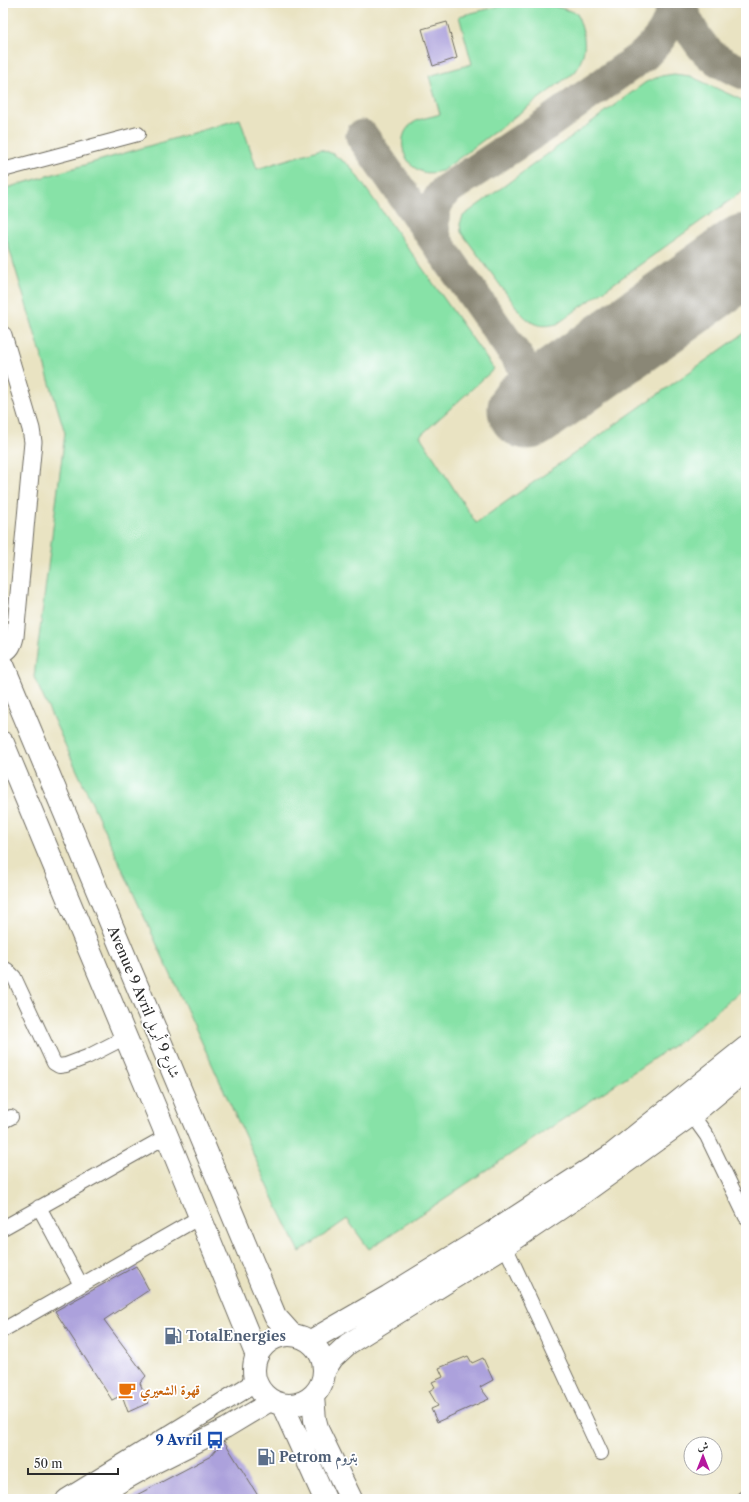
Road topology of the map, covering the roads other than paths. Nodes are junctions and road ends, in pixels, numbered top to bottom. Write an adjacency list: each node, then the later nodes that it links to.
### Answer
1 (138, 134): 2 (street)
2 (3, 170)
3 (3, 335): 4 (street)
4 (3, 654)
5 (3, 665): 21 (highway, Avenue 9 Avril شارع 9 أبريل)
6 (3, 743): 7 (highway)
7 (11, 777): 9 (highway)
8 (3, 968): 9 (street)
9 (126, 1037): 13 (highway)
10 (746, 1047): 21 (main road)
11 (746, 1070): 12 (main road)
12 (692, 1114): 16 (street); 18 (main road)
13 (167, 1136): 14 (street); 15 (highway)
14 (39, 1207): 17 (street); 19 (street)
15 (200, 1216): 19 (street); 22 (highway)
16 (746, 1217)
17 (3, 1228)
18 (505, 1246): 23 (main road); 27 (street)
19 (81, 1285): 20 (street)
20 (3, 1330)
21 (301, 1338): 22 (highway); 23 (highway)
22 (257, 1356): 24 (highway)
23 (325, 1370): 25 (highway)
24 (256, 1382): 26 (highway); 29 (main road)
25 (313, 1397): 26 (highway); 32 (highway)
26 (277, 1404): 30 (main road); 31 (highway)
27 (601, 1453)
28 (746, 1497): 33 (street)
29 (66, 1499)
30 (92, 1499)
31 (325, 1499)
32 (351, 1499)
33 (743, 1499)

